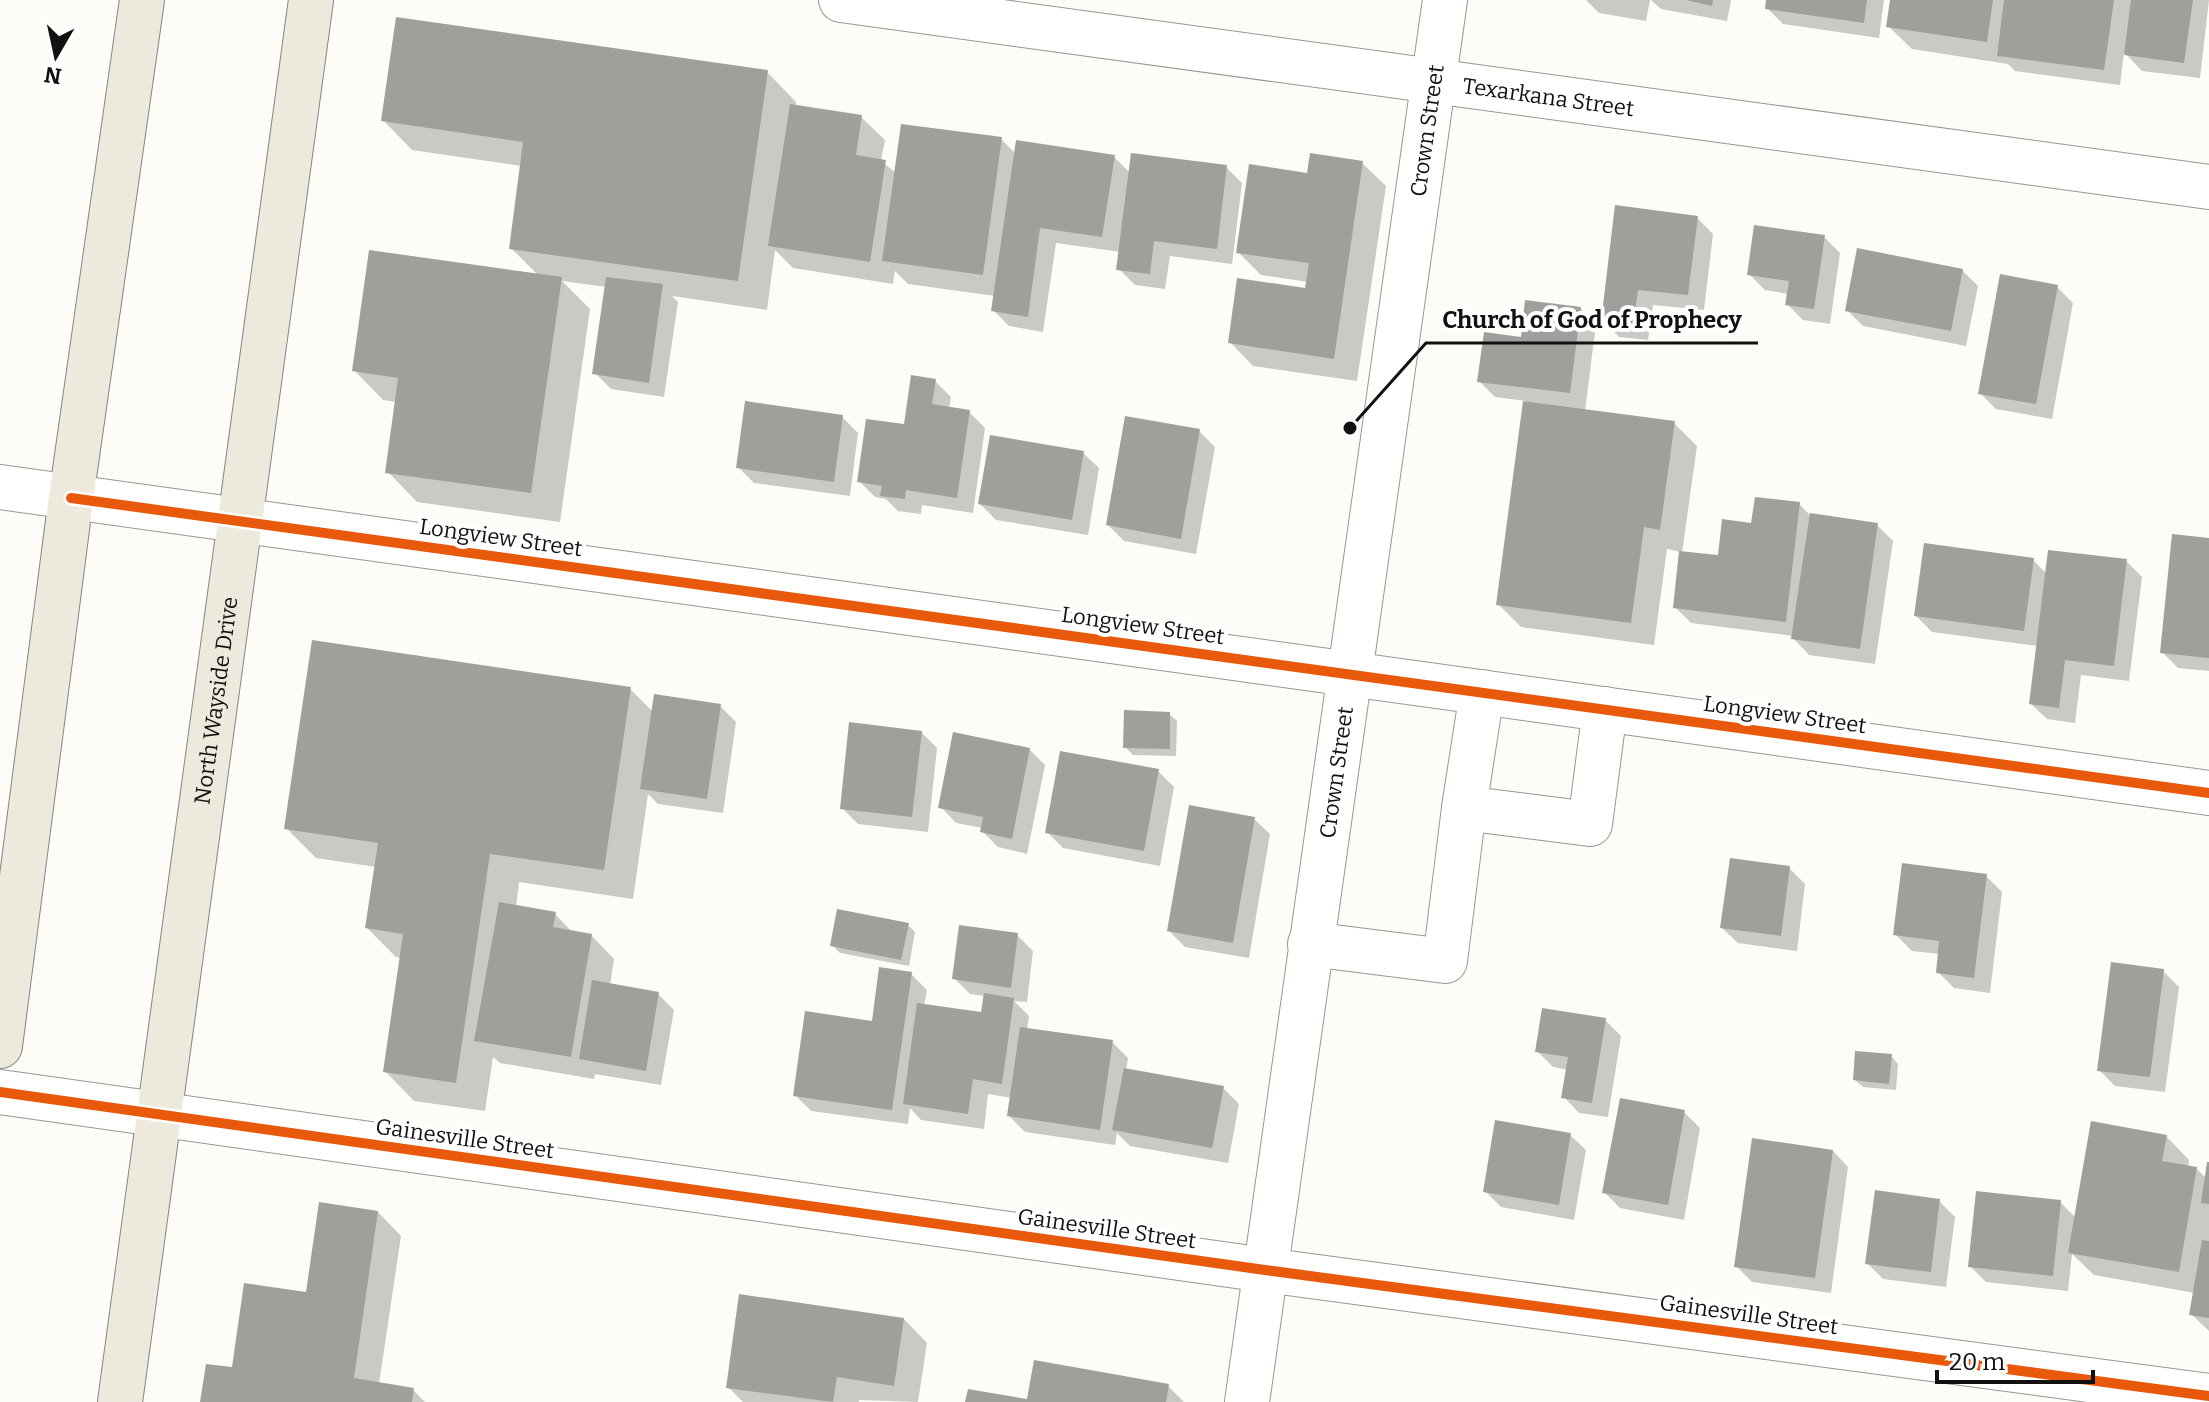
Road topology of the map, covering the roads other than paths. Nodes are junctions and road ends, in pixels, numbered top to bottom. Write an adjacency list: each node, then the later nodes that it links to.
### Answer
1 (142, 0): 8 (main road)
2 (311, 0): 9 (main road, North Wayside Drive)
3 (841, 0): 5 (street, Texarkana Street)
4 (1445, 0): 5 (street, Crown Street)
5 (1435, 80): 6 (street, Texarkana Street); 10 (street, Crown Street)
6 (2209, 187)
7 (0, 487): 8 (street, Longview Street)
8 (71, 498): 9 (street, Longview Street); 16 (main road)
9 (240, 520): 10 (street, Longview Street); 18 (main road, North Wayside Drive)
10 (1348, 674): 11 (street, Longview Street); 15 (street, Crown Street)
11 (1482, 692): 12 (street, Longview Street); 14 (street)
12 (1605, 709): 13 (street, Longview Street); 14 (street)
13 (2209, 793)
14 (1464, 808): 15 (street)
15 (1310, 944): 19 (street, Crown Street)
16 (0, 1046)
17 (0, 1092): 18 (street, Gainesville Street)
18 (159, 1115): 19 (street, Gainesville Street); 21 (main road, North Wayside Drive)
19 (1265, 1270): 20 (street, Gainesville Street); 22 (street, Crown Street)
20 (2209, 1396)
21 (120, 1402)
22 (1247, 1402)

